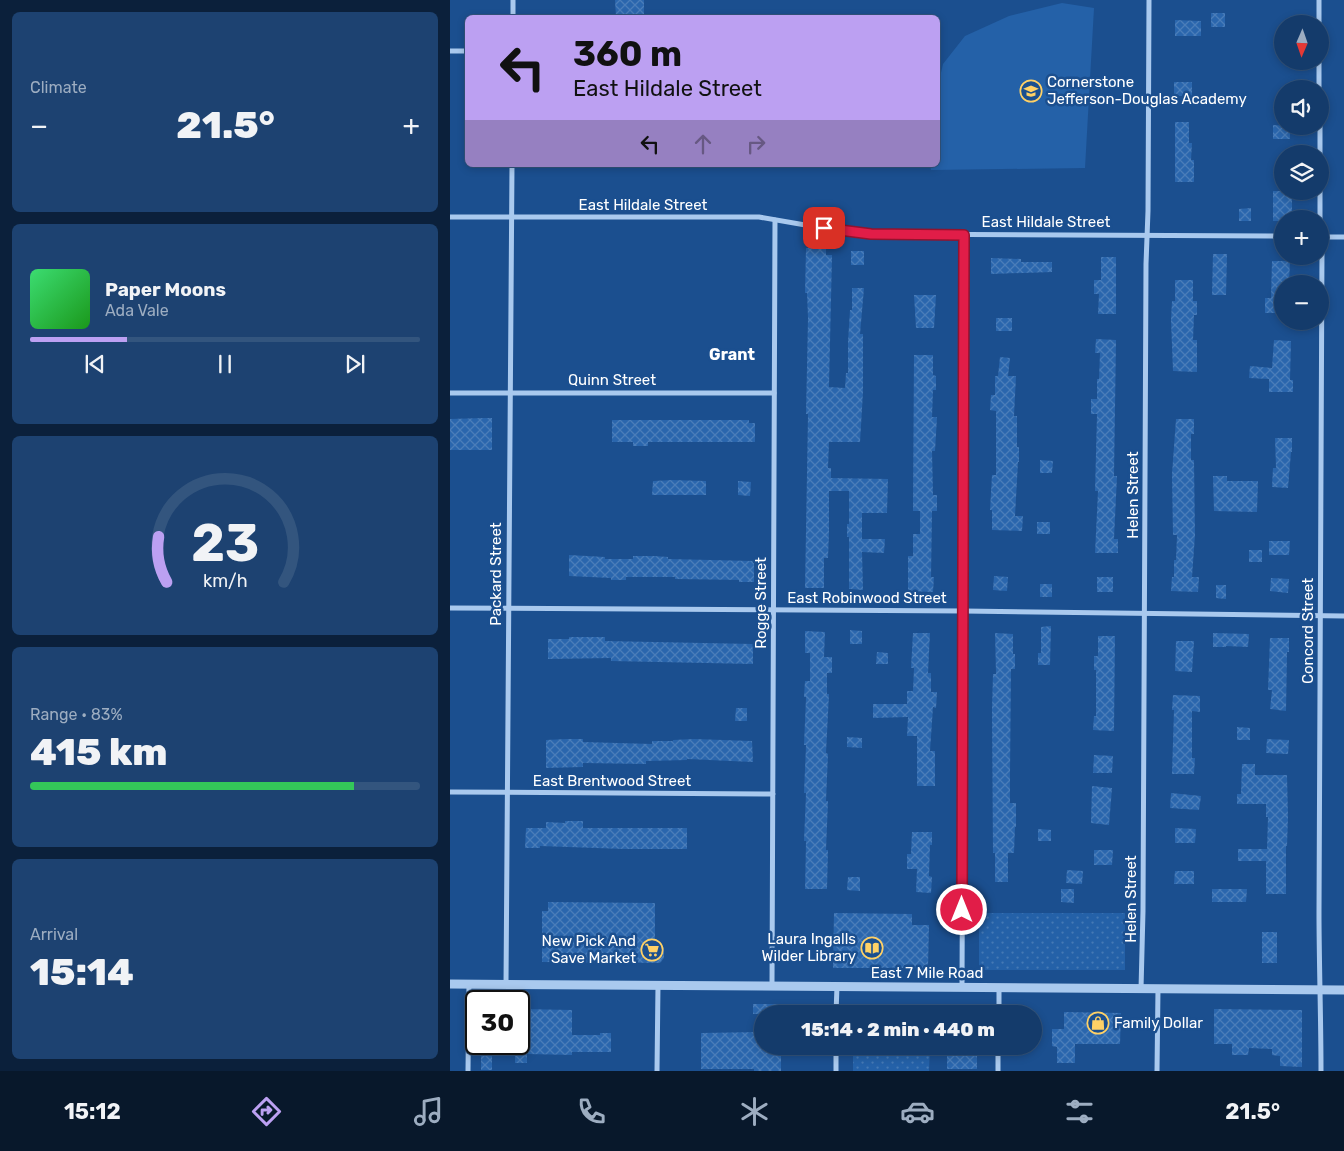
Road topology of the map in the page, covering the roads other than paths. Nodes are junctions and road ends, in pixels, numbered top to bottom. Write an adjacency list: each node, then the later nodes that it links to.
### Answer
1 (513, 0): 4 (street)
2 (1149, 0): 13 (street, Helen Street)
3 (1319, 0): 5 (street)
4 (513, 15)
5 (1319, 15)
6 (450, 51): 7 (street)
7 (465, 51)
8 (512, 167): 10 (street, Packard Street)
9 (450, 217): 10 (street, East Hildale Street)
10 (511, 217): 11 (street, East Hildale Street); 19 (street, Packard Street)
11 (775, 220): 12 (street, East Hildale Street); 20 (street, Rogge Street)
12 (964, 235): 13 (street, East Hildale Street); 24 (street)
13 (1147, 235): 14 (street, East Hildale Street); 25 (street, Helen Street)
14 (1274, 236)
15 (1329, 237): 16 (street)
16 (1344, 237)
17 (1322, 265): 26 (street, Concord Street)
18 (450, 392): 19 (street, Quinn Street)
19 (510, 393): 20 (street, Quinn Street); 22 (street, Packard Street)
20 (774, 393): 23 (street, Rogge Street)
21 (450, 608): 22 (street, East Robinwood Street)
22 (508, 608): 23 (street, East Robinwood Street); 29 (street, Packard Street)
23 (774, 610): 24 (street, East Robinwood Street); 30 (street, Rogge Street)
24 (964, 610): 25 (street, East Robinwood Street); 37 (street)
25 (1145, 614): 26 (street, East Robinwood Street); 39 (street, Helen Street)
26 (1321, 616): 27 (street, East Robinwood Street); 41 (street, Concord Street)
27 (1344, 616)
28 (450, 792): 29 (street, East Brentwood Street)
29 (507, 793): 30 (street, East Brentwood Street); 33 (street, Packard Street)
30 (773, 794): 35 (street, Rogge Street)
31 (450, 984): 32 (street, East 7 Mile Road)
32 (469, 984): 33 (street, East 7 Mile Road); 47 (street)
33 (506, 984): 34 (street, East 7 Mile Road)
34 (658, 985): 35 (street, East 7 Mile Road); 48 (street)
35 (772, 986): 36 (street, East 7 Mile Road)
36 (837, 986): 37 (street, East 7 Mile Road); 43 (street)
37 (962, 987): 38 (street, East 7 Mile Road)
38 (999, 988): 39 (street, East 7 Mile Road); 44 (street)
39 (1141, 989): 40 (street, East 7 Mile Road)
40 (1158, 989): 41 (street, East 7 Mile Road); 51 (street)
41 (1322, 990): 42 (street, East 7 Mile Road); 52 (street, Concord Street)
42 (1344, 990)
43 (836, 1005)
44 (999, 1005)
45 (836, 1055): 49 (street)
46 (998, 1055): 50 (street)
47 (468, 1071)
48 (657, 1071)
49 (836, 1071)
50 (998, 1071)
51 (1157, 1071)
52 (1321, 1071)

